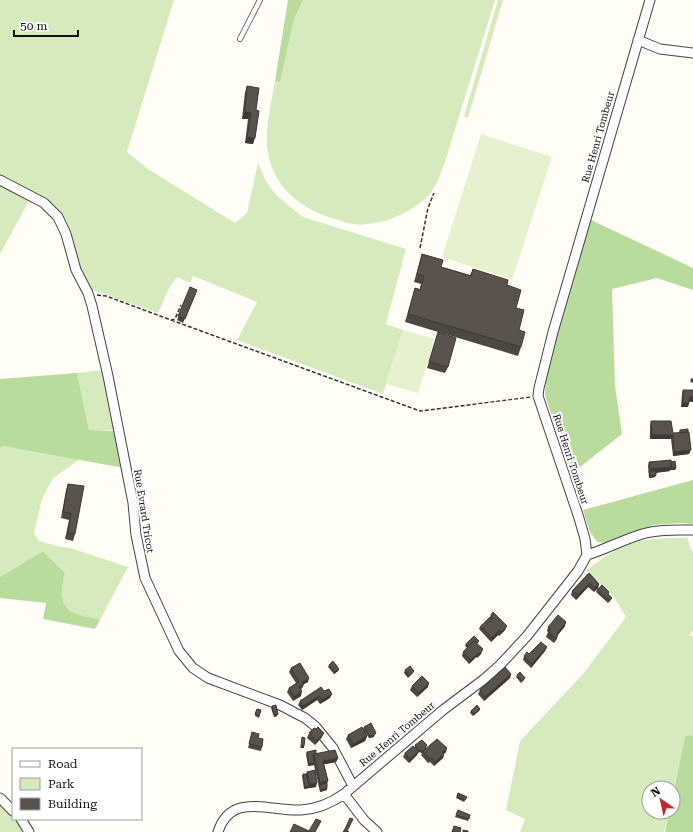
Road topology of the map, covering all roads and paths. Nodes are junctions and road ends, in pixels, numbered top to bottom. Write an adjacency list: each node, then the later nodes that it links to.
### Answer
1 (260, 0): 3 (lane)
2 (650, 0): 4 (street, Rue Henri Tombeur)
3 (240, 39)
4 (638, 40): 5 (street); 12 (street, Rue Henri Tombeur)
5 (693, 54)
6 (0, 180): 9 (street, Rue Evrard Tricot)
7 (434, 193): 8 (path)
8 (420, 248)
9 (88, 293): 11 (path); 15 (street, Rue Evrard Tricot)
10 (180, 305): 11 (path)
11 (171, 320): 12 (path)
12 (538, 396): 14 (street, Rue Henri Tombeur)
13 (692, 532): 14 (street)
14 (587, 555): 15 (street, Rue Henri Tombeur)
15 (354, 786): 16 (street, Rue Henri Tombeur)
16 (344, 794): 21 (street, Rue Henri Tombeur); 22 (street)
17 (0, 798): 18 (street)
18 (12, 810)
19 (22, 820): 20 (street)
20 (28, 832)
21 (218, 832)
22 (376, 832)

